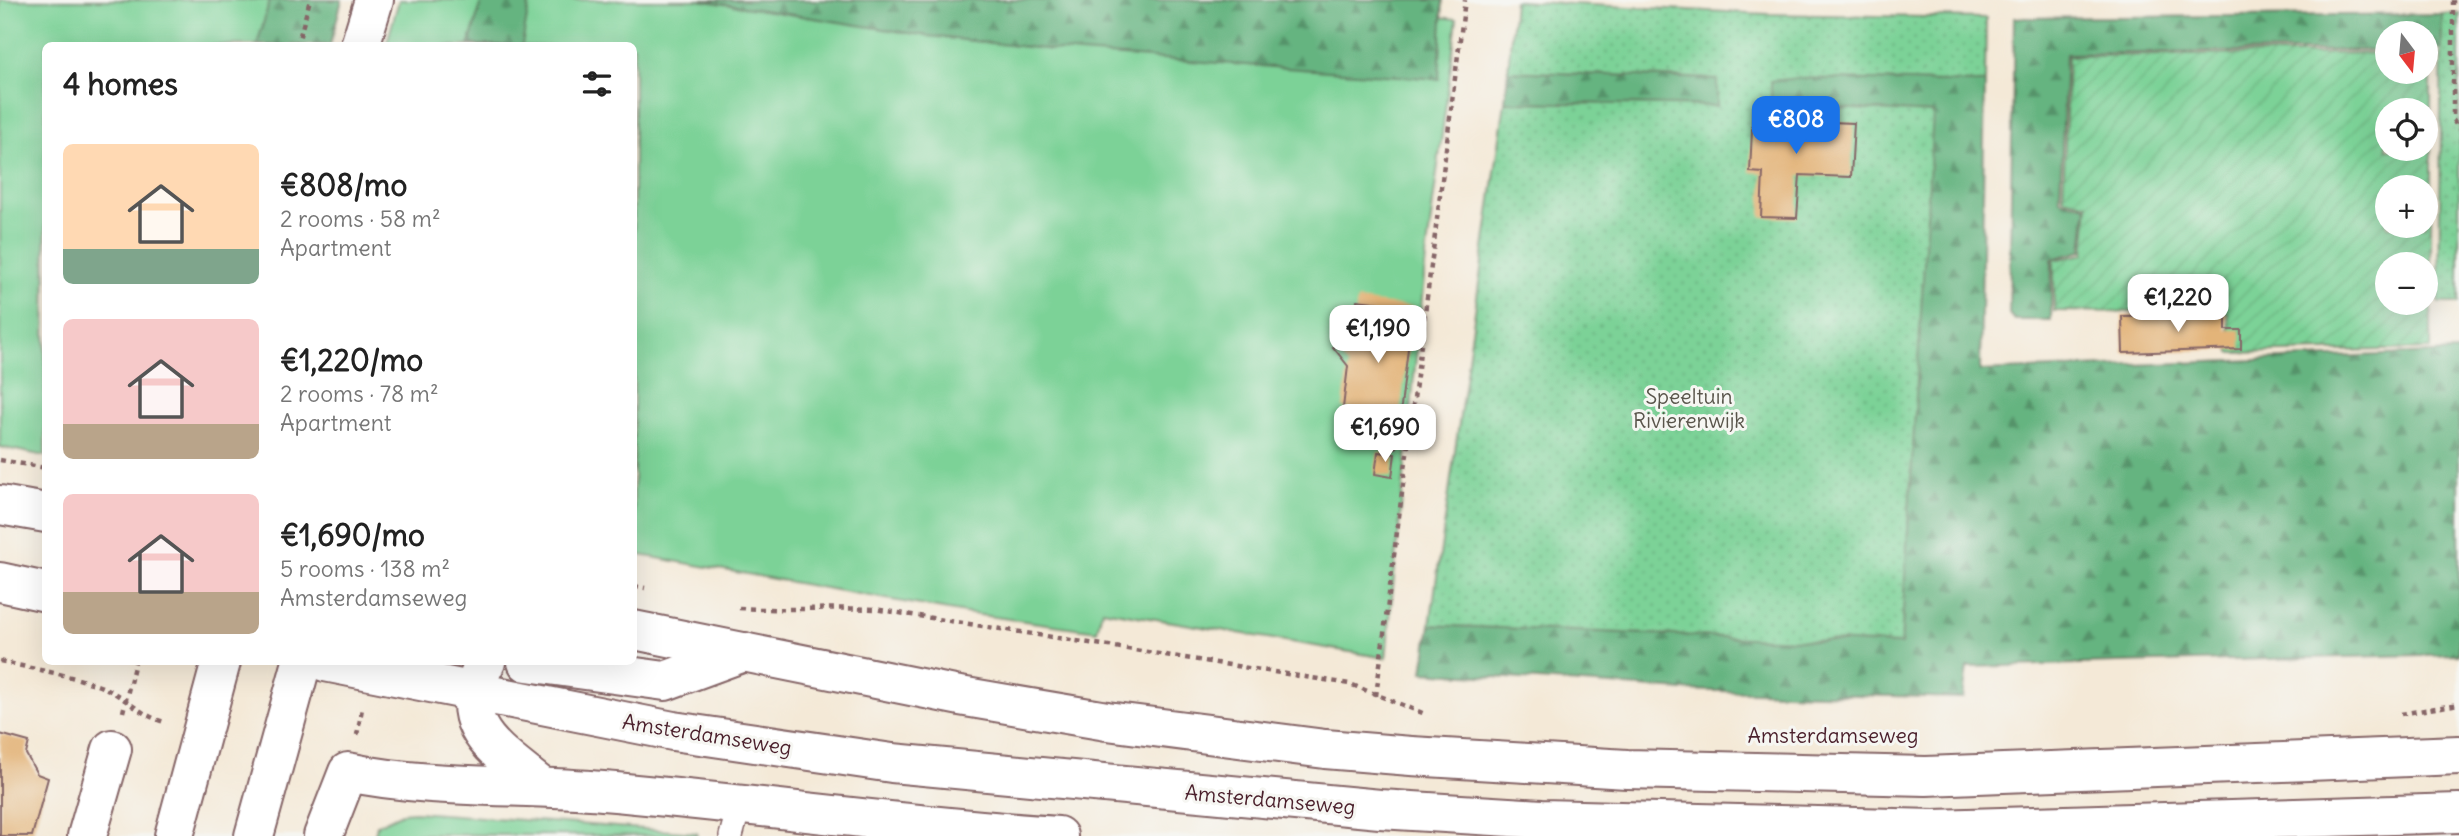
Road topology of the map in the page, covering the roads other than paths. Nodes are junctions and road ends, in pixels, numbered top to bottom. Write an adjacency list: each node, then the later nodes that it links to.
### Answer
1 (374, 0): 2 (main road)
2 (361, 42)
3 (0, 505): 4 (main road)
4 (42, 512)
5 (0, 582): 6 (main road)
6 (42, 591)
7 (637, 631): 8 (main road, Amsterdamseweg)
8 (744, 652): 12 (main road); 15 (main road, Amsterdamseweg)
9 (220, 665): 21 (main road)
10 (301, 665): 22 (main road)
11 (338, 665): 13 (main road, Amsterdamseweg)
12 (549, 665)
13 (481, 678): 16 (main road); 19 (main road, Amsterdamseweg)
14 (113, 749): 20 (main road)
15 (2459, 755)
16 (539, 785): 18 (main road); 23 (main road)
17 (2459, 813): 19 (main road, Amsterdamseweg)
18 (736, 819): 24 (main road)
19 (2313, 825)
20 (87, 836)
21 (174, 836)
22 (254, 836)
23 (323, 836)
24 (1058, 836)

